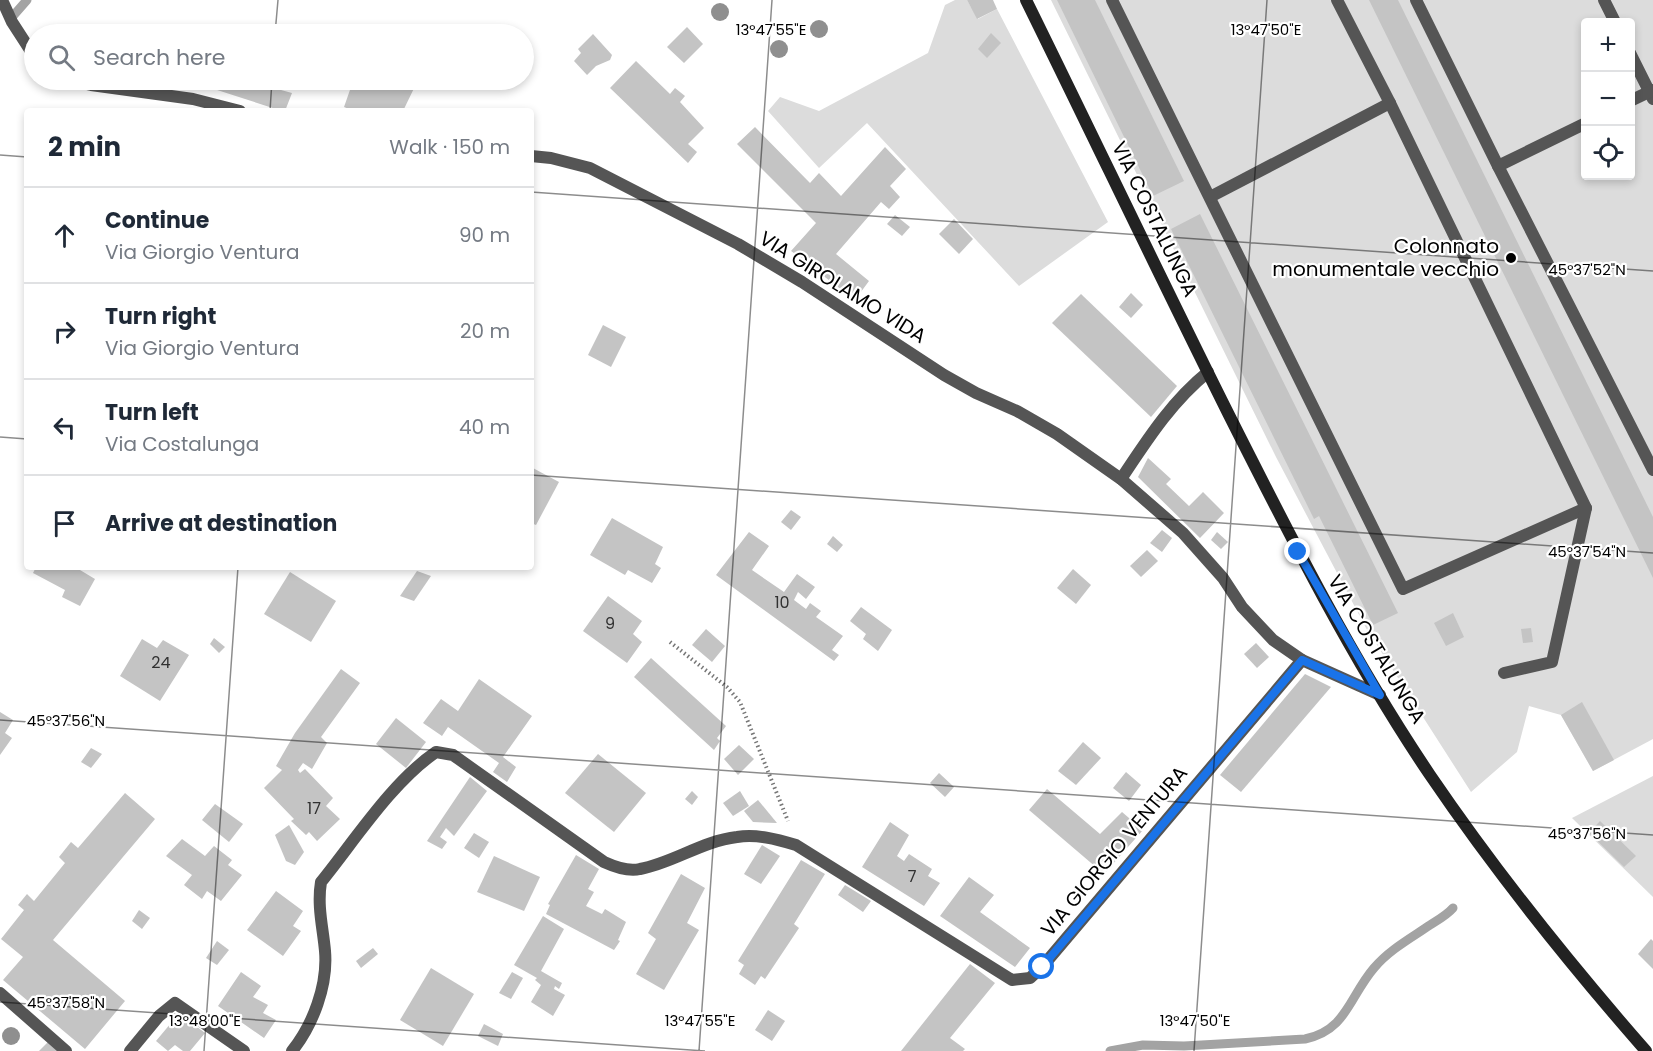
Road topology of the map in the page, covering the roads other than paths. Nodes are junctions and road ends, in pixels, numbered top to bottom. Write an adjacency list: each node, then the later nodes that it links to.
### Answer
1 (2, 0): 8 (street)
2 (1026, 0): 19 (street, VIA COSTALUNGA)
3 (1112, 0): 18 (street)
4 (1337, 0): 13 (street)
5 (1416, 0): 17 (street)
6 (1604, 0): 7 (street)
7 (1614, 18)
8 (24, 41)
9 (1635, 62): 11 (street)
10 (127, 90): 14 (street)
11 (1652, 94): 12 (street)
12 (1635, 99)
13 (1390, 103): 18 (street); 22 (street)
14 (228, 108)
15 (1581, 125): 17 (street)
16 (534, 156): 21 (street, VIA GIROLAMO VIDA)
17 (1498, 166): 20 (street)
18 (1210, 197): 22 (street)
19 (1208, 372): 21 (street); 25 (street, VIA COSTALUNGA)
20 (1653, 470)
21 (1121, 479): 23 (street, VIA GIROLAMO VIDA)
22 (1586, 508): 24 (street)
23 (1302, 660): 25 (street); 30 (street, VIA GIORGIO VENTURA)
24 (1504, 673)
25 (1380, 695): 31 (street, VIA COSTALUNGA)
26 (0, 993): 27 (street)
27 (66, 1051)
28 (130, 1051): 29 (street)
29 (244, 1051)
30 (292, 1051)
31 (1646, 1051)

